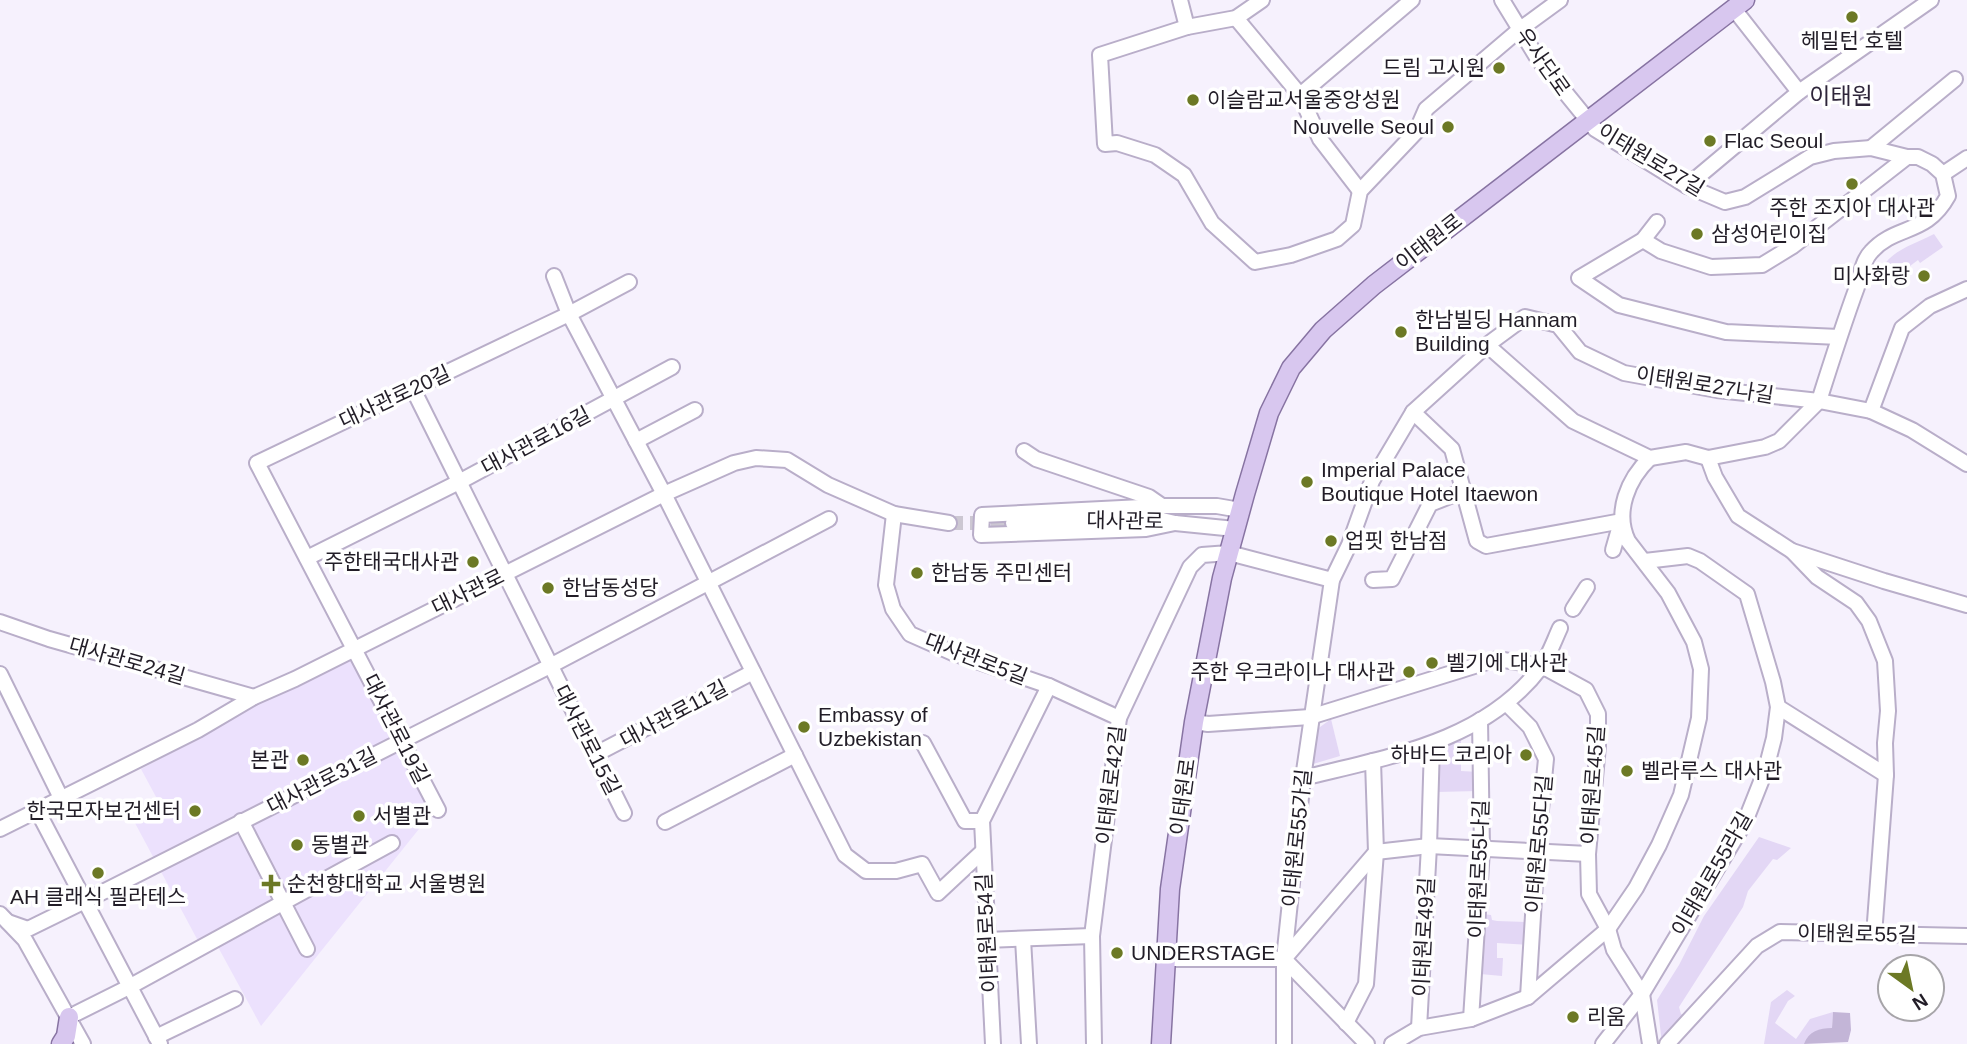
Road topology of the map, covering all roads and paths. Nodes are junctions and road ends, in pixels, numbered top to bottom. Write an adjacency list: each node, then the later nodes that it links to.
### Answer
1 (1180, 0): 9 (street)
2 (1262, 0): 8 (street)
3 (1412, 0): 13 (street)
4 (1502, 0): 10 (street, 우사단로)
5 (1560, 0): 10 (street)
6 (1931, 0): 12 (street)
7 (1739, 4): 12 (street, 이태원로); 14 (main road, 이태원로)
8 (1236, 18): 9 (street); 13 (street)
9 (1187, 27): 20 (street)
10 (1519, 30): 14 (street, 우사단로); 20 (street)
11 (1955, 79): 15 (street)
12 (1799, 92): 19 (street)
13 (1300, 95): 20 (street)
14 (1587, 121): 19 (street, 이태원로27길); 45 (main road, 이태원로)
15 (1871, 148): 16 (street, 이태원로27길); 19 (street, 이태원로27길)
16 (1907, 157): 18 (street, 이태원로27길); 22 (street)
17 (1967, 159): 18 (street)
18 (1943, 174): 27 (street)
19 (1687, 186)
20 (1360, 191)
21 (1657, 222): 22 (street)
22 (1643, 240): 27 (street)
23 (554, 276): 26 (street, 대사관로11길)
24 (629, 282): 26 (street, 대사관로20길)
25 (1967, 289): 34 (street)
26 (569, 314): 30 (street, 대사관로20길); 31 (street, 대사관로11길)
27 (1839, 337): 32 (street)
28 (1487, 345): 32 (street, 이태원로27나길); 35 (street); 38 (street)
29 (672, 367): 31 (street, 대사관로16길)
30 (413, 389): 41 (street, 대사관로16길); 56 (street, 대사관로20길)
31 (613, 399): 36 (street, 대사관로11길); 41 (street, 대사관로16길)
32 (1819, 401): 34 (street); 39 (street)
33 (695, 411): 36 (street)
34 (1871, 411): 40 (street)
35 (1413, 412): 42 (street); 59 (street)
36 (636, 441): 43 (street, 대사관로11길)
37 (1024, 451): 44 (street)
38 (1650, 458): 39 (street); 48 (street)
39 (1708, 458): 54 (street)
40 (1967, 464)
41 (459, 482): 56 (street); 58 (street, 대사관로16길)
42 (1463, 491): 48 (street); 60 (street)
43 (664, 494): 46 (street, 대사관로); 58 (street, 대사관로); 61 (street, 대사관로11길)
44 (1162, 506): 45 (street); 51 (street)
45 (1241, 510): 52 (main road, 이태원로)
46 (894, 514): 49 (street, 대사관로); 72 (street, 대사관로5길)
47 (829, 519): 61 (street)
48 (1622, 521): 53 (street); 57 (street)
49 (949, 523)
50 (1013, 523): 51 (street, 대사관로)
51 (1175, 523): 52 (street, 대사관로)
52 (1235, 528): 55 (main road, 이태원로)
53 (1613, 550)
54 (1792, 551): 63 (street); 86 (street)
55 (1229, 553): 59 (street); 77 (street, 이태원로42길); 79 (main road, 이태원로)
56 (307, 558): 67 (street, 대사관로20길)
57 (1645, 561): 75 (street, 이태원로55라길); 106 (street)
58 (504, 574): 67 (street, 대사관로); 68 (street, 대사관로15길)
59 (1332, 580): 76 (street)
60 (1373, 580)
61 (709, 584): 68 (street); 70 (street, 대사관로11길)
62 (1587, 587): 64 (street)
63 (1967, 605)
64 (1573, 609)
65 (0, 622): 73 (street, 대사관로24길)
66 (1560, 628): 69 (street)
67 (354, 648): 73 (street, 대사관로); 80 (street, 대사관로19길)
68 (550, 666): 80 (street, 대사관로15길); 83 (street, 대사관로15길)
69 (1542, 666): 74 (street); 76 (street, 이태원로45길); 102 (street, 이태원로45길)
70 (754, 672): 83 (street, 대사관로11길); 84 (street, 대사관로11길)
71 (0, 674): 88 (street)
72 (1049, 686): 77 (street, 대사관로5길); 93 (street, 이태원로54길)
73 (254, 697): 88 (street, 대사관로)
74 (1507, 704): 78 (street); 100 (street, 이태원로55다길)
75 (1778, 707): 86 (street); 116 (street, 이태원로55라길)
76 (1310, 717): 79 (street, 이태원로45길); 87 (street, 이태원로55가길)
77 (1119, 718): 108 (street, 이태원로42길)
78 (1480, 720): 82 (street); 99 (street, 이태원로55나길)
79 (1194, 722): 113 (main road, 이태원로)
80 (402, 740): 90 (street, 대사관로19길); 92 (street, 대사관로31길)
81 (923, 743): 93 (street)
82 (1432, 745): 85 (street); 97 (street, 이태원로49길)
83 (594, 755): 91 (street, 대사관로15길)
84 (795, 755): 94 (street); 98 (street, 대사관로11길)
85 (1373, 761): 87 (street); 101 (street)
86 (1886, 775): 107 (street)
87 (1303, 778): 114 (street, 이태원로55가길)
88 (61, 798): 89 (street, 대사관로)
89 (37, 810): 95 (street, 대사관로); 103 (street)
90 (438, 810)
91 (624, 813)
92 (241, 821): 103 (street, 대사관로31길); 104 (street, 대사관로31길)
93 (982, 821): 98 (street, 이태원로54길)
94 (665, 822)
95 (0, 829)
96 (392, 843): 104 (street)
97 (1429, 846): 99 (street, 이태원로49길); 101 (street, 이태원로49길); 122 (street, 이태원로49길)
98 (983, 850): 111 (street, 이태원로54길)
99 (1482, 850): 100 (street, 이태원로49길); 120 (street, 이태원로55나길)
100 (1537, 850): 102 (street, 이태원로49길); 117 (street, 이태원로55다길)
101 (1376, 852): 114 (street); 121 (street)
102 (1588, 854): 106 (street, 이태원로45길)
103 (85, 901): 105 (street, 대사관로31길); 115 (street)
104 (283, 903): 112 (street, 대사관로31길); 115 (street)
105 (4, 918): 119 (street)
106 (1608, 929): 116 (street); 117 (street)
107 (1874, 935): 109 (street, 이태원로55길); 135 (street, 이태원로55길)
108 (1092, 936): 110 (street); 128 (street, 이태원로42길)
109 (1967, 936)
110 (1023, 939): 111 (street); 127 (street)
111 (986, 940): 126 (street, 이태원로54길)
112 (307, 949)
113 (1166, 959): 114 (street); 129 (main road, 이태원로)
114 (1284, 960): 121 (street); 130 (street, 이태원로55가길)
115 (129, 987): 119 (street); 123 (street)
116 (1642, 995): 133 (street); 134 (street)
117 (1528, 997): 120 (street)
118 (235, 999): 123 (street)
119 (69, 1017): 124 (main road); 125 (street)
120 (1471, 1019): 122 (street)
121 (1346, 1023): 131 (street)
122 (1419, 1028): 132 (street)
123 (158, 1040)
124 (61, 1044)
125 (83, 1044)
126 (993, 1044)
127 (1029, 1044)
128 (1094, 1044)
129 (1161, 1044)
130 (1284, 1044)
131 (1367, 1044)
132 (1392, 1044)
133 (1603, 1044)
134 (1650, 1044)
135 (1667, 1044)

